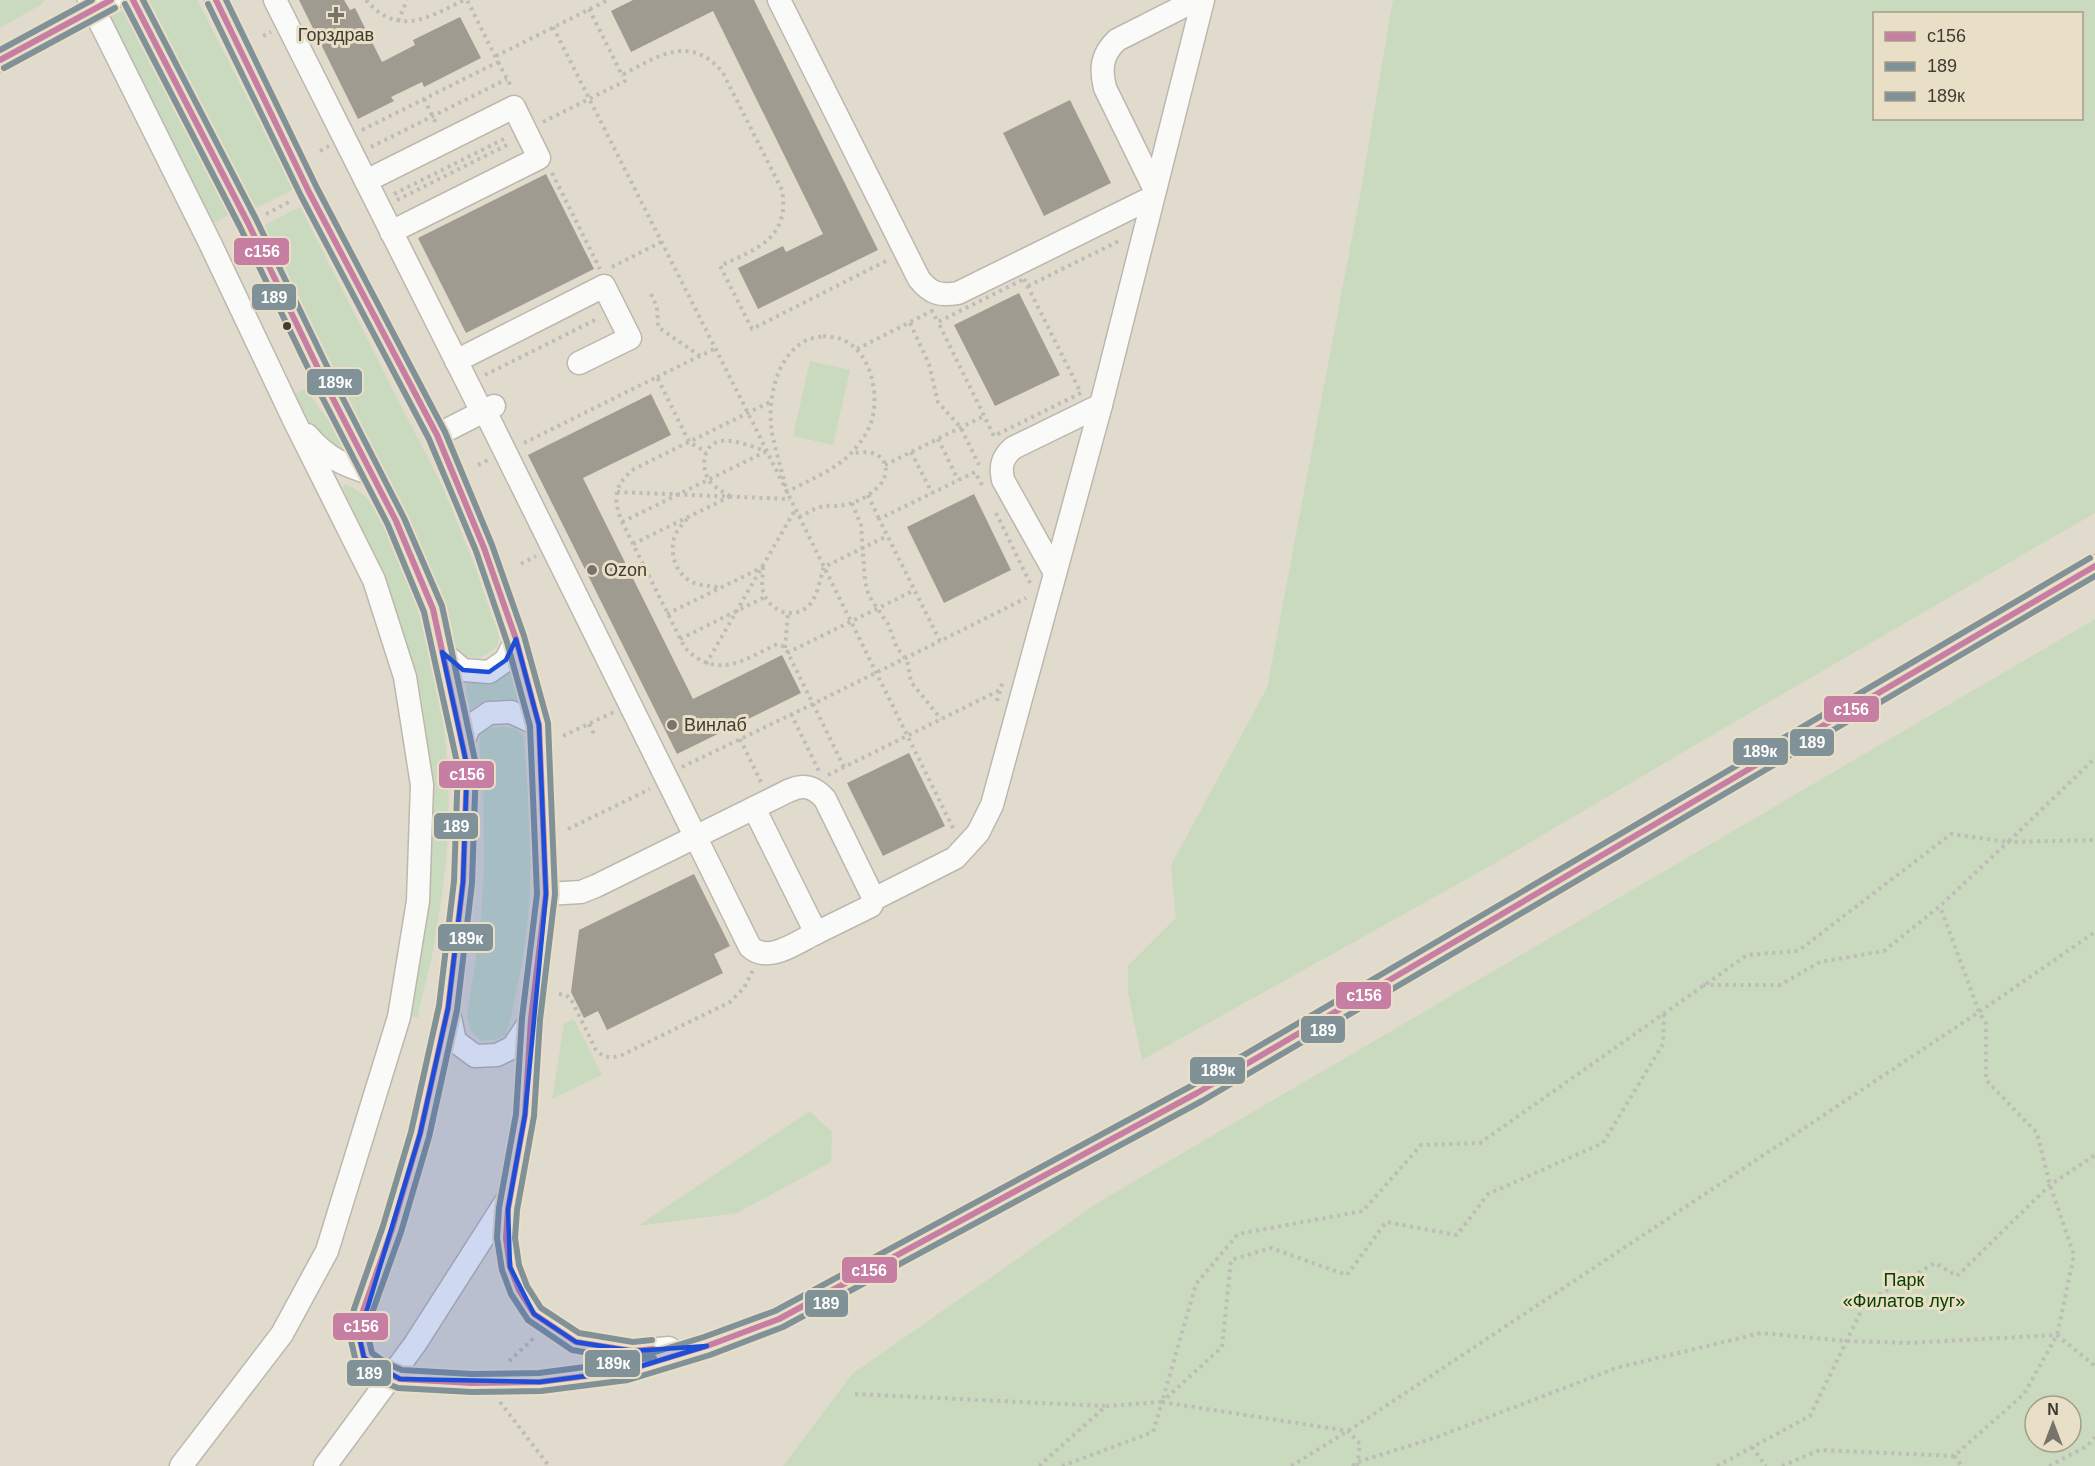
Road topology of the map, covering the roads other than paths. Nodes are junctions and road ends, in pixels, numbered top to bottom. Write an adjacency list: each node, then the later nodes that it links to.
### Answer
1 (133, 0): 18 (street)
2 (216, 0): 17 (street)
3 (275, 0): 9 (street)
4 (779, 0): 10 (street)
5 (1196, 0): 10 (street)
6 (1203, 0): 10 (street)
7 (98, 3): 8 (street); 16 (street)
8 (0, 60)
9 (366, 181): 11 (street); 11 (street)
10 (1154, 193): 14 (street)
11 (391, 232): 12 (street)
12 (456, 361): 13 (street); 15 (street)
13 (579, 363)
14 (1101, 405): 20 (street); 20 (street)
15 (487, 410): 17 (street); 26 (street)
16 (294, 420): 18 (street); 34 (street)
17 (437, 435): 21 (street)
18 (372, 474): 22 (street)
19 (2095, 566): 33 (street)
20 (1055, 573): 28 (street)
21 (516, 639): 22 (street); 23 (street)
22 (442, 652): 24 (street)
23 (539, 725): 24 (street); 27 (street)
24 (463, 743): 30 (street)
25 (762, 804): 26 (street); 28 (street); 29 (street)
26 (696, 837): 27 (street); 29 (street)
27 (546, 894): 31 (street)
28 (874, 899): 29 (street)
29 (816, 933)
30 (448, 1008): 31 (street); 33 (street)
31 (531, 1019): 32 (street)
32 (511, 1193): 33 (street); 35 (street)
33 (707, 1346)
34 (181, 1466)
35 (326, 1466)

